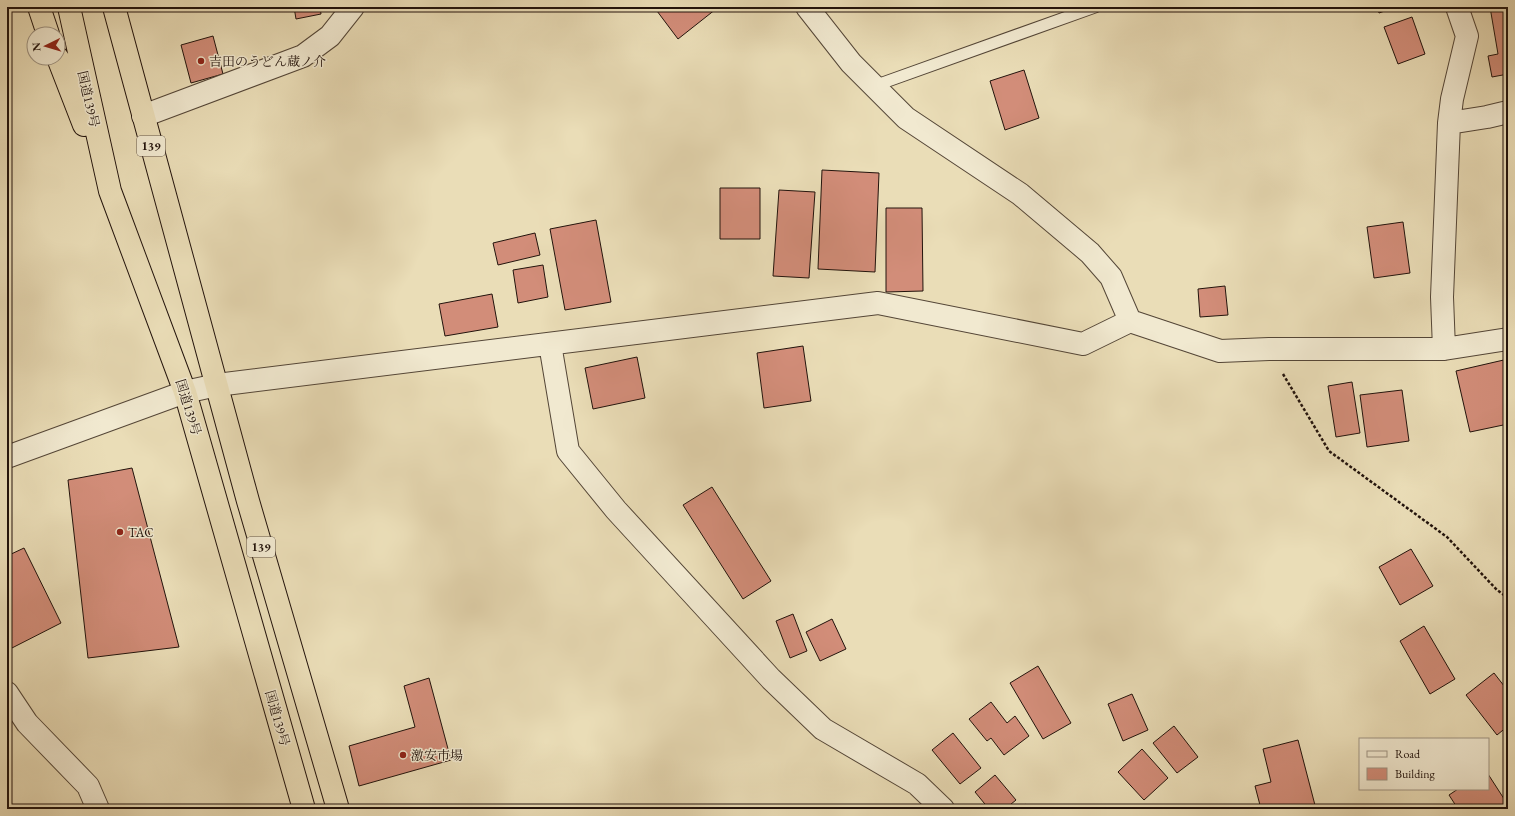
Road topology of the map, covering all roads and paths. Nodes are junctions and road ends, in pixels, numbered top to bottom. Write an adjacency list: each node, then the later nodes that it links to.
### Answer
1 (40, 7): 8 (highway)
2 (69, 7): 14 (highway, 国道139号 / 139)
3 (114, 7): 12 (highway, 139)
4 (353, 7): 12 (street)
5 (807, 7): 10 (street)
6 (1095, 7): 10 (lane)
7 (1456, 7): 13 (street)
8 (46, 26)
9 (61, 66): 14 (highway)
10 (874, 86): 15 (street)
11 (1508, 112): 13 (street)
12 (143, 116): 20 (highway, 139)
13 (1449, 122): 19 (street)
14 (110, 191): 21 (highway, 国道139号 / 139)
15 (1130, 321): 17 (street); 18 (street)
16 (1508, 339): 19 (street)
17 (550, 344): 20 (street); 28 (street)
18 (1269, 349): 19 (street); 23 (path)
19 (1444, 349)
20 (217, 385): 21 (street); 27 (highway, 139)
21 (185, 392): 22 (street); 26 (highway, 国道139号 / 139)
22 (7, 457)
23 (1508, 598)
24 (7, 693): 25 (street)
25 (98, 809)
26 (304, 809)
27 (338, 809)
28 (943, 809)

